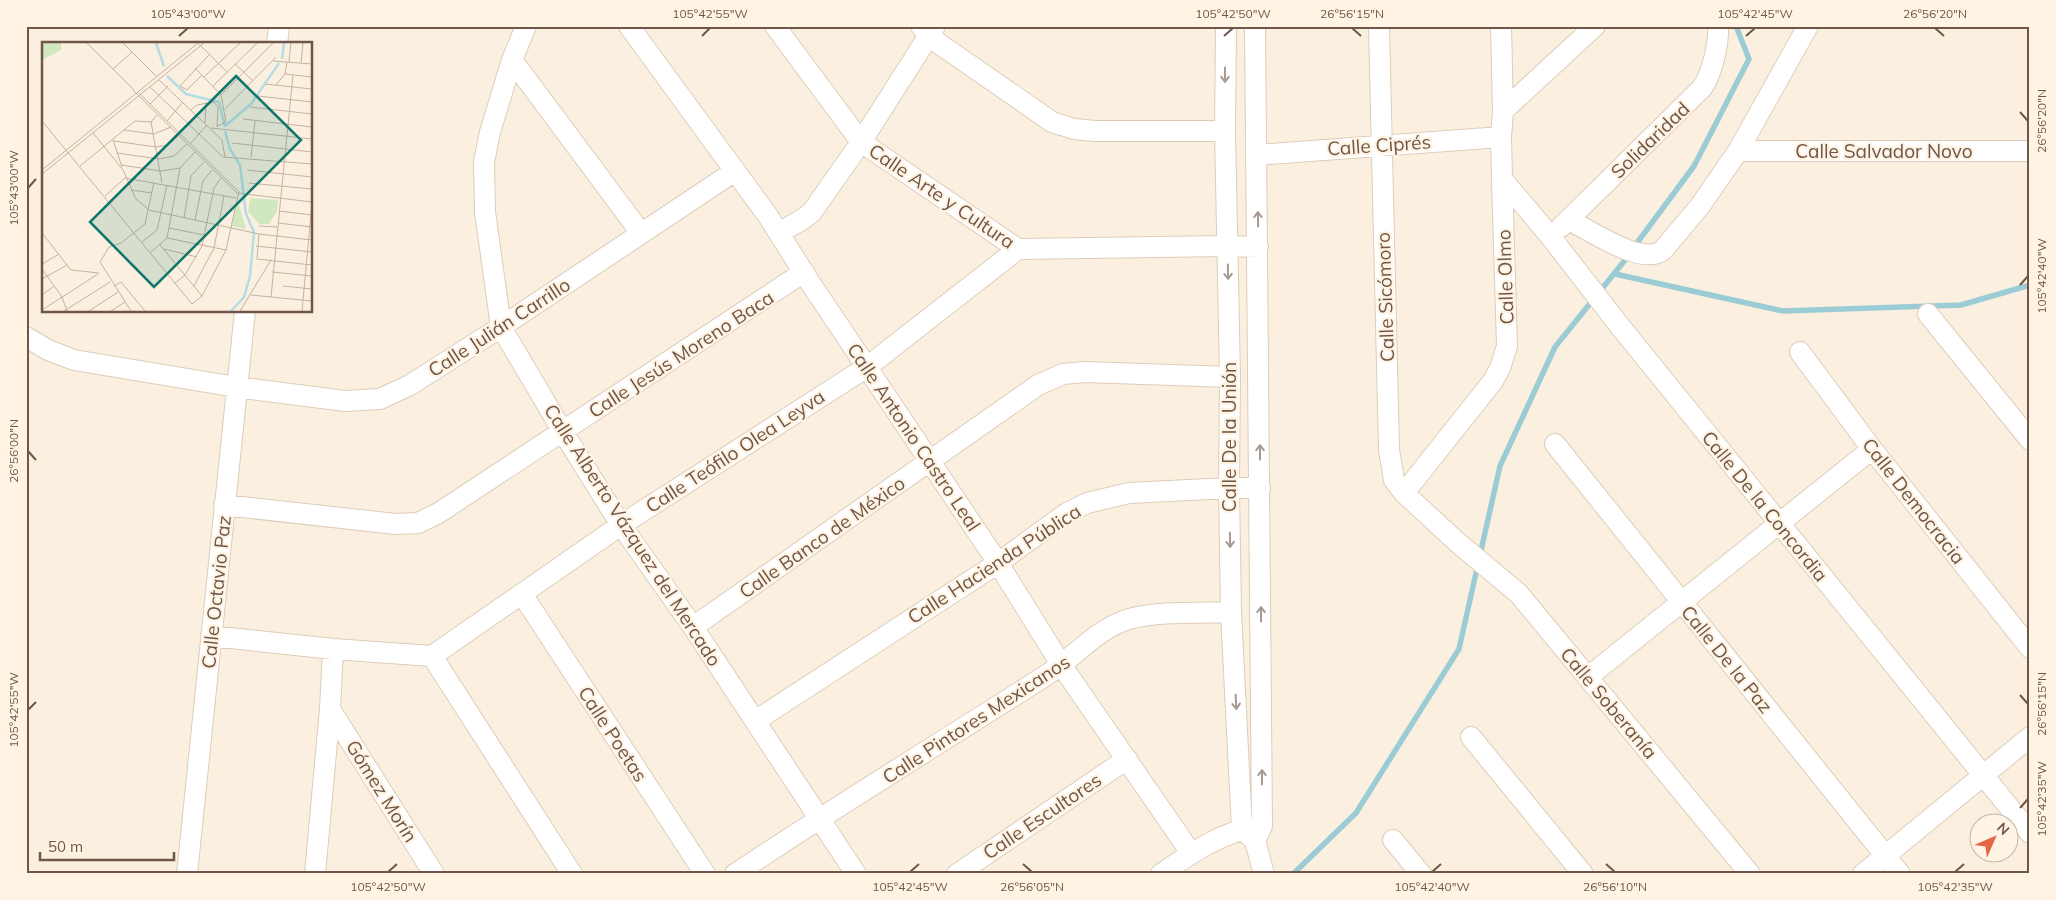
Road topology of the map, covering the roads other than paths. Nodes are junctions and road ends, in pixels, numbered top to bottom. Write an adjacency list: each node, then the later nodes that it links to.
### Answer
1 (279, 26): 13 (street)
2 (526, 26): 14 (street, Calle Alberto Vázquez del Mercado)
3 (629, 26): 23 (street, Calle Antonio Castro Leal)
4 (775, 26): 18 (street, Calle Arte y Cultura)
5 (1226, 26): 16 (street, Calle De la Unión, one-way to 16)
6 (1255, 26): 22 (street, Calle De la Unión)
7 (1379, 26): 19 (street, Calle Sicómoro)
8 (1501, 26): 15 (street, Calle Olmo)
9 (1595, 26): 15 (street)
10 (1718, 26): 25 (street, Solidaridad)
11 (1808, 26): 20 (street)
12 (928, 30): 16 (street); 18 (street)
13 (277, 42)
14 (512, 60): 26 (street); 35 (street, Calle Alberto Vázquez del Mercado)
15 (1504, 111): 17 (street, Calle Olmo)
16 (1225, 131): 29 (street, Calle De la Unión)
17 (1501, 137): 19 (street, Calle Ciprés); 24 (street, Calle Olmo)
18 (861, 142): 27 (street); 31 (street, Calle Arte y Cultura)
19 (1381, 145): 22 (street, Calle Ciprés); 48 (street, Calle Sicómoro)
20 (1738, 151): 21 (street, Calle Salvador Novo); 25 (street)
21 (2030, 151)
22 (1256, 155): 30 (street, Calle De la Unión, one-way to 22)
23 (735, 171): 26 (street, Calle Julián Carrillo); 27 (street, Calle Antonio Castro Leal)
24 (1502, 179): 28 (street, Calle De la Concordia); 48 (street, Calle Olmo)
25 (1569, 220): 28 (street, Solidaridad)
26 (641, 233): 35 (street, Calle Julián Carrillo)
27 (779, 233): 32 (street, Calle Antonio Castro Leal)
28 (1550, 236): 50 (street, Calle De la Concordia)
29 (1228, 246): 30 (street, Calle Arte y Cultura); 31 (street, Calle Arte y Cultura); 39 (street, Calle De la Unión, one-way to 39)
30 (1258, 247): 47 (street, Calle De la Unión, one-way to 30)
31 (1018, 249): 38 (street, Calle Teófilo Olea Leyva)
32 (804, 272): 38 (street, Calle Antonio Castro Leal); 41 (street, Calle Jesús Moreno Baca)
33 (245, 312): 40 (street, Calle Octavio Paz)
34 (1928, 314): 42 (street)
35 (501, 327): 40 (street, Calle Julián Carrillo); 41 (street, Calle Alberto Vázquez del Mercado)
36 (26, 337): 40 (street, Calle Julián Carrillo)
37 (1800, 352): 44 (street, Calle Democracia)
38 (866, 367): 45 (street, Calle Antonio Castro Leal); 51 (street, Calle Teófilo Olea Leyva)
39 (1230, 377): 45 (street, Calle Banco de México); 46 (street, Calle De la Unión)
40 (236, 387): 49 (street, Calle Octavio Paz)
41 (563, 432): 49 (street, Calle Jesús Moreno Baca); 51 (street, Calle Alberto Vázquez del Mercado)
42 (2030, 440)
43 (1555, 444): 55 (street, Calle De la Paz)
44 (1872, 449): 50 (street); 59 (street, Calle Democracia)
45 (931, 462): 53 (street, Calle Antonio Castro Leal); 57 (street, Calle Banco de México)
46 (1229, 488): 47 (street, Calle Hacienda Pública); 53 (street, Calle Hacienda Pública); 56 (street, Calle De la Unión, one-way to 56)
47 (1260, 488): 71 (street, Calle De la Unión, one-way to 47)
48 (1404, 493): 52 (street, Calle Sicómoro)
49 (224, 506): 58 (street, Calle Octavio Paz)
50 (1779, 523): 55 (street); 69 (street, Calle De la Concordia)
51 (621, 525): 54 (street, Calle Teófilo Olea Leyva); 57 (street, Calle Alberto Vázquez del Mercado)
52 (1457, 542): 63 (street, Calle Soberanía)
53 (998, 563): 62 (street, Calle Antonio Castro Leal); 65 (street, Calle Hacienda Pública)
54 (522, 594): 61 (street, Calle Teófilo Olea Leyva); 80 (street, Calle Poetas)
55 (1682, 602): 63 (street); 75 (street, Calle De la Paz)
56 (1231, 612): 62 (street, Calle Pintores Mexicanos); 71 (street, Calle De la Unión, one-way to 71)
57 (693, 627): 65 (street, Calle Alberto Vázquez del Mercado)
58 (211, 636): 60 (street); 76 (street, Calle Octavio Paz)
59 (2030, 648)
60 (333, 650): 61 (street); 64 (street)
61 (432, 656): 79 (street)
62 (1062, 666): 68 (street, Calle Antonio Castro Leal); 70 (street, Calle Pintores Mexicanos)
63 (1588, 677): 88 (street, Calle Soberanía)
64 (330, 709): 77 (street); 78 (street, Gómez Morín)
65 (755, 721): 70 (street, Calle Alberto Vázquez del Mercado)
66 (1471, 737): 87 (street)
67 (2030, 737): 69 (street)
68 (1127, 759): 74 (street, Calle Antonio Castro Leal); 83 (street, Calle Escultores)
69 (1983, 776): 72 (street, Calle De la Concordia); 75 (street)
70 (819, 819): 81 (street, Calle Pintores Mexicanos); 82 (street, Calle Alberto Vázquez del Mercado)
71 (1253, 832): 74 (street); 85 (street, Calle De la Unión)
72 (2030, 833)
73 (1393, 840): 86 (street)
74 (1191, 853): 84 (street)
75 (1885, 856): 89 (street); 90 (street, Calle De la Paz)
76 (188, 874)
77 (315, 874)
78 (434, 874)
79 (572, 874)
80 (705, 874)
81 (735, 874)
82 (856, 874)
83 (957, 874)
84 (1161, 874)
85 (1264, 874)
86 (1421, 874)
87 (1583, 874)
88 (1750, 874)
89 (1863, 874)
90 (1900, 874)

